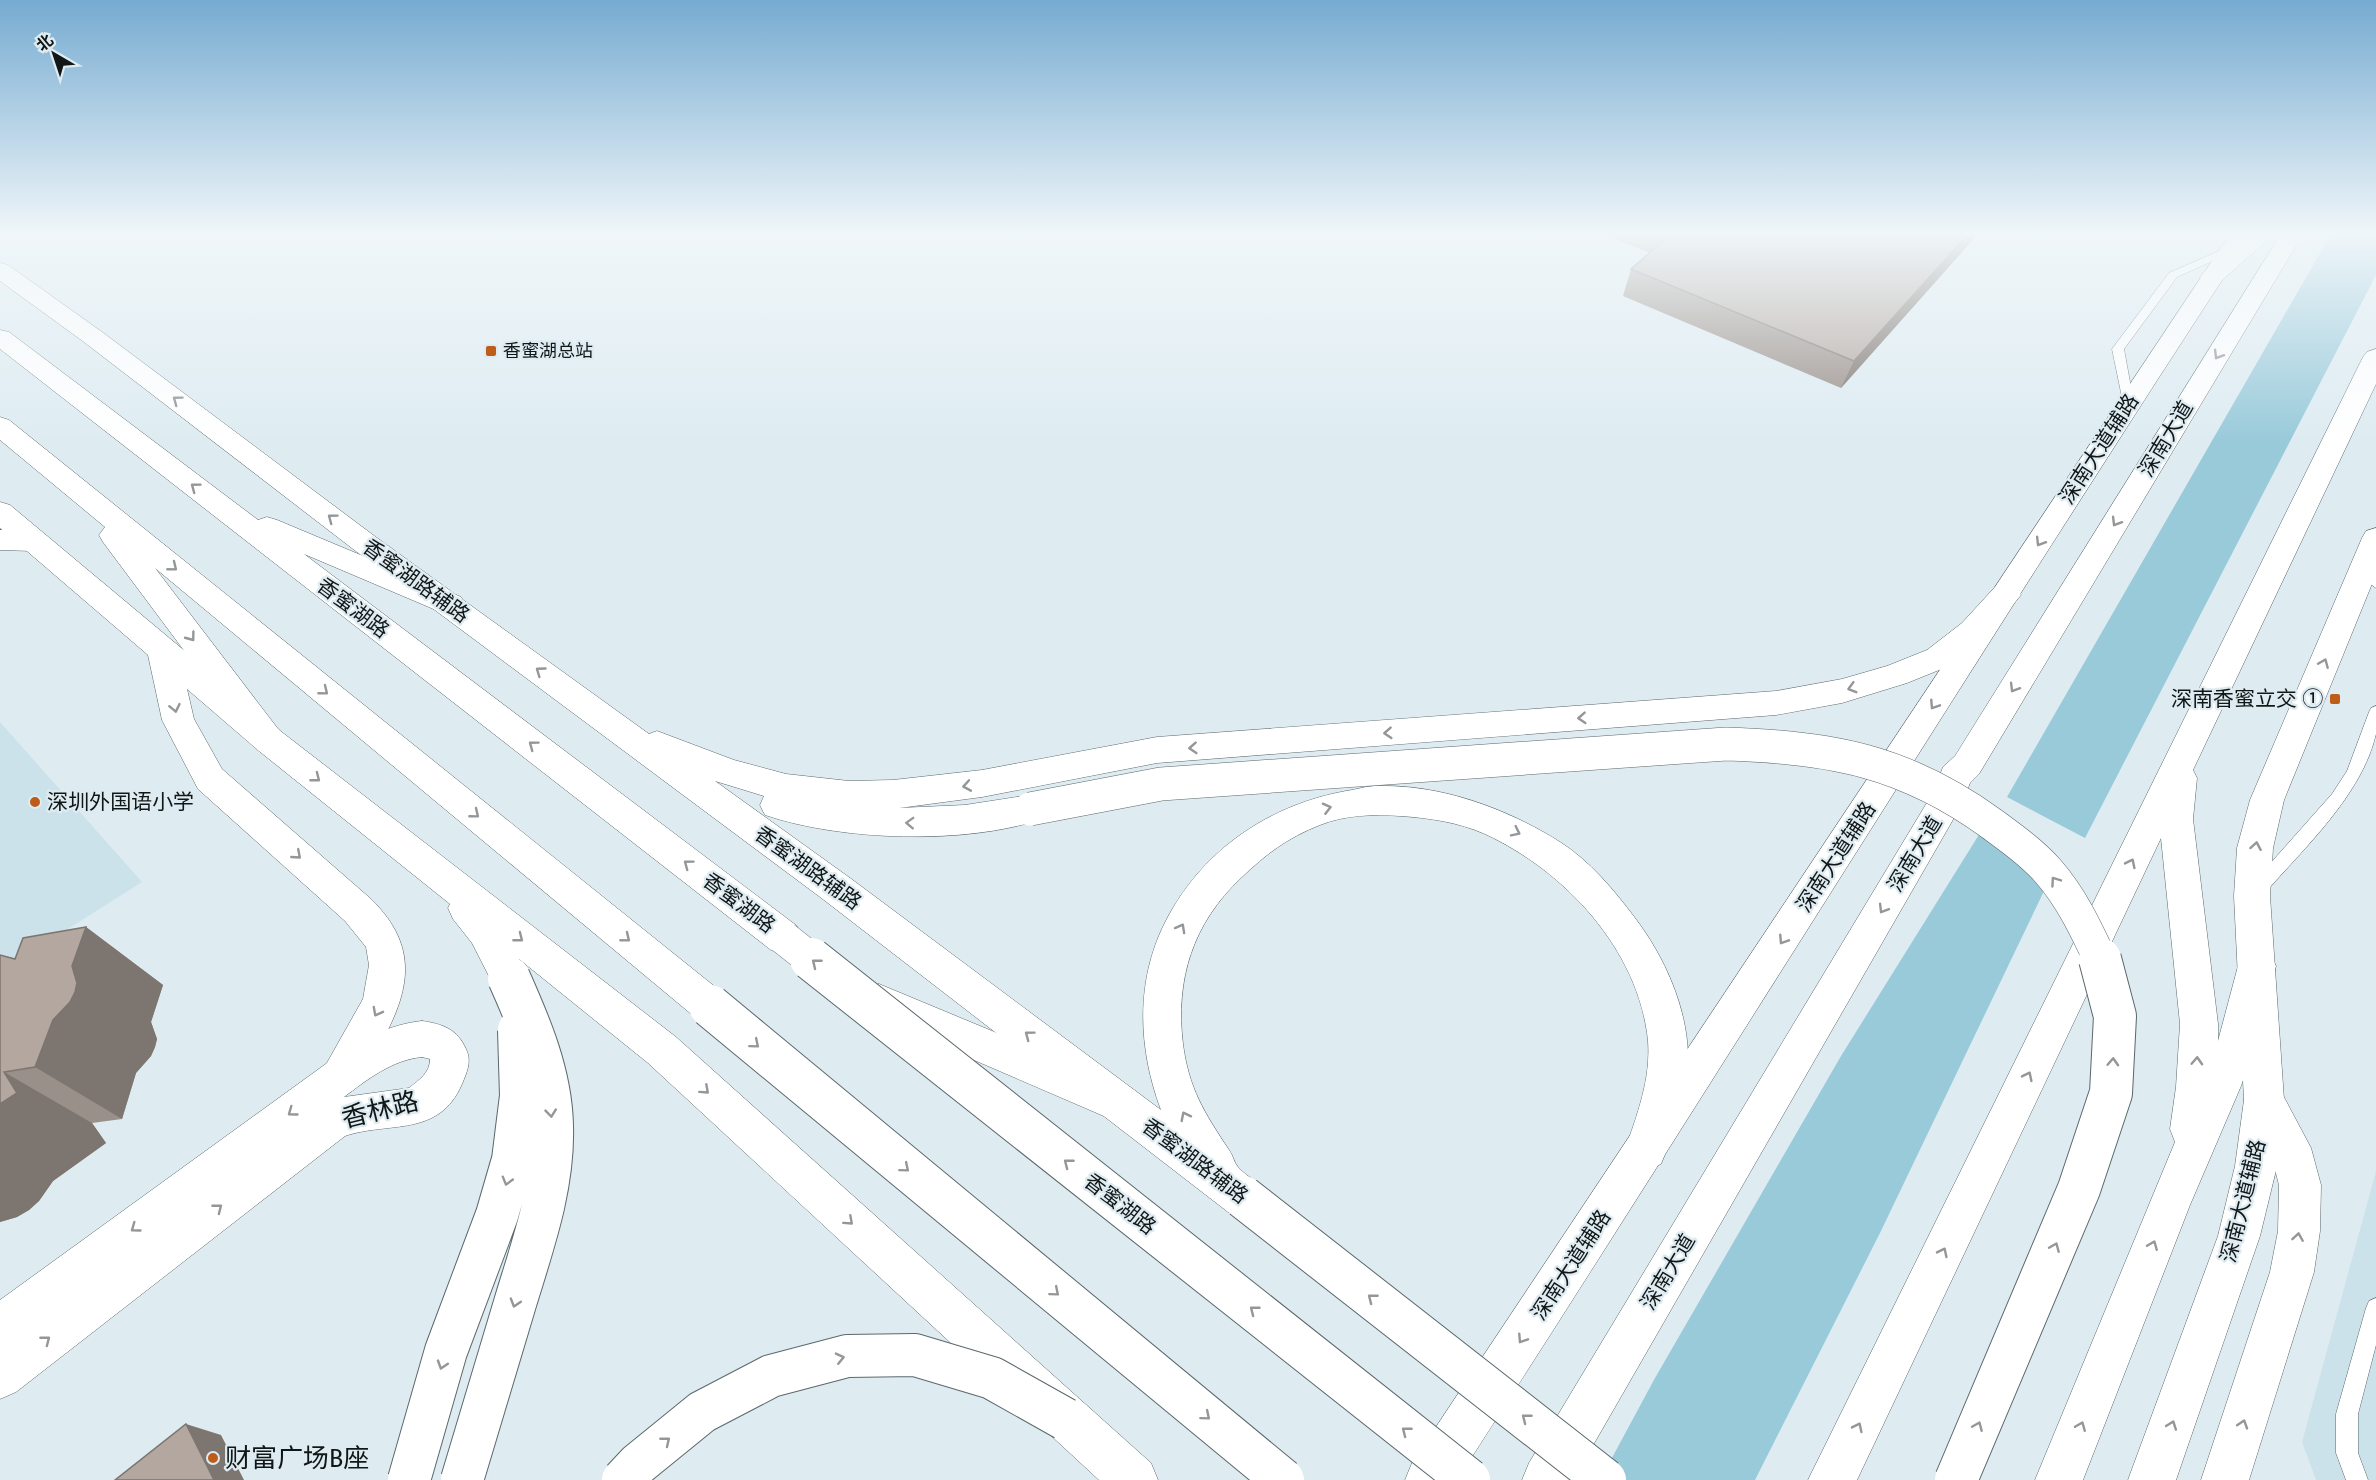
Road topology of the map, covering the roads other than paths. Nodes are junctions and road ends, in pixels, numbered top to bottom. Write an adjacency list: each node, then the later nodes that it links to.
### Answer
1 (46, 303): 16 (main road, 香蜜湖路辅路, one-way to 1)
2 (2152, 303): 7 (lane)
3 (2195, 303): 7 (main road, 深南大道辅路)
4 (2250, 303): 45 (main road, 深南大道, one-way to 45)
5 (0, 337): 10 (main road, 香蜜湖路, one-way to 5)
6 (2376, 357): 21 (main road)
7 (2128, 404): 15 (main road, 深南大道辅路, one-way to 15)
8 (0, 426): 9 (main road)
9 (79, 490): 20 (main road, one-way to 20); 42 (main road, one-way to 42, bridge)
10 (221, 507): 16 (main road); 27 (main road, 香蜜湖路, one-way to 10, bridge)
11 (0, 512): 13 (main road)
12 (0, 540): 13 (main road)
13 (33, 541): 17 (main road)
14 (2374, 557): 24 (main road, 深南大道辅路, one-way to 14)
15 (2006, 595): 19 (main road, one-way to 19); 31 (main road, 深南大道辅路, one-way to 31)
16 (450, 605): 19 (main road, 香蜜湖路辅路, one-way to 16)
17 (163, 651): 20 (main road); 28 (main road, one-way to 28)
18 (2376, 712): 24 (lane)
19 (604, 718): 22 (main road, 香蜜湖路辅路)
20 (270, 742): 23 (main road, one-way to 23)
21 (2190, 742): 33 (main road, one-way to 21); 47 (main road, one-way to 21)
22 (685, 777): 30 (main road, 香蜜湖路辅路, one-way to 22); 48 (main road, one-way to 22, bridge)
23 (426, 865): 26 (main road); 37 (main road, one-way to 37, bridge)
24 (2252, 896): 25 (main road, 深南大道辅路)
25 (2257, 966): 29 (main road, 深南大道辅路); 33 (main road)
26 (509, 978): 38 (main road, one-way to 38, bridge); 39 (main road, one-way to 39, bridge)
27 (846, 987): 30 (main road, bridge); 44 (main road, 香蜜湖路, one-way to 27, bridge)
28 (339, 1077): 35 (main road, 香林路, one-way to 35); 36 (main road, 香林路, one-way to 28)
29 (2264, 1100): 50 (main road, 深南大道辅路, one-way to 29); 51 (main road, one-way to 29)
30 (1120, 1104): 32 (main road, 香蜜湖路辅路)
31 (1646, 1150): 32 (main road, one-way to 31); 43 (main road, 深南大道辅路, one-way to 43)
32 (1243, 1197): 46 (main road, 香蜜湖路辅路, one-way to 32, bridge)
33 (2171, 1200): 49 (main road, one-way to 33)
34 (2376, 1308): 52 (lane)
35 (0, 1328)
36 (0, 1376)
37 (1065, 1419): 40 (main road, one-way to 37, bridge); 41 (main road)
38 (409, 1480)
39 (462, 1480)
40 (623, 1480)
41 (1134, 1480)
42 (1282, 1480)
43 (1430, 1480)
44 (1469, 1480)
45 (1546, 1480)
46 (1605, 1480)
47 (1832, 1480)
48 (1956, 1480)
49 (2060, 1480)
50 (2152, 1480)
51 (2225, 1480)
52 (2357, 1480)

